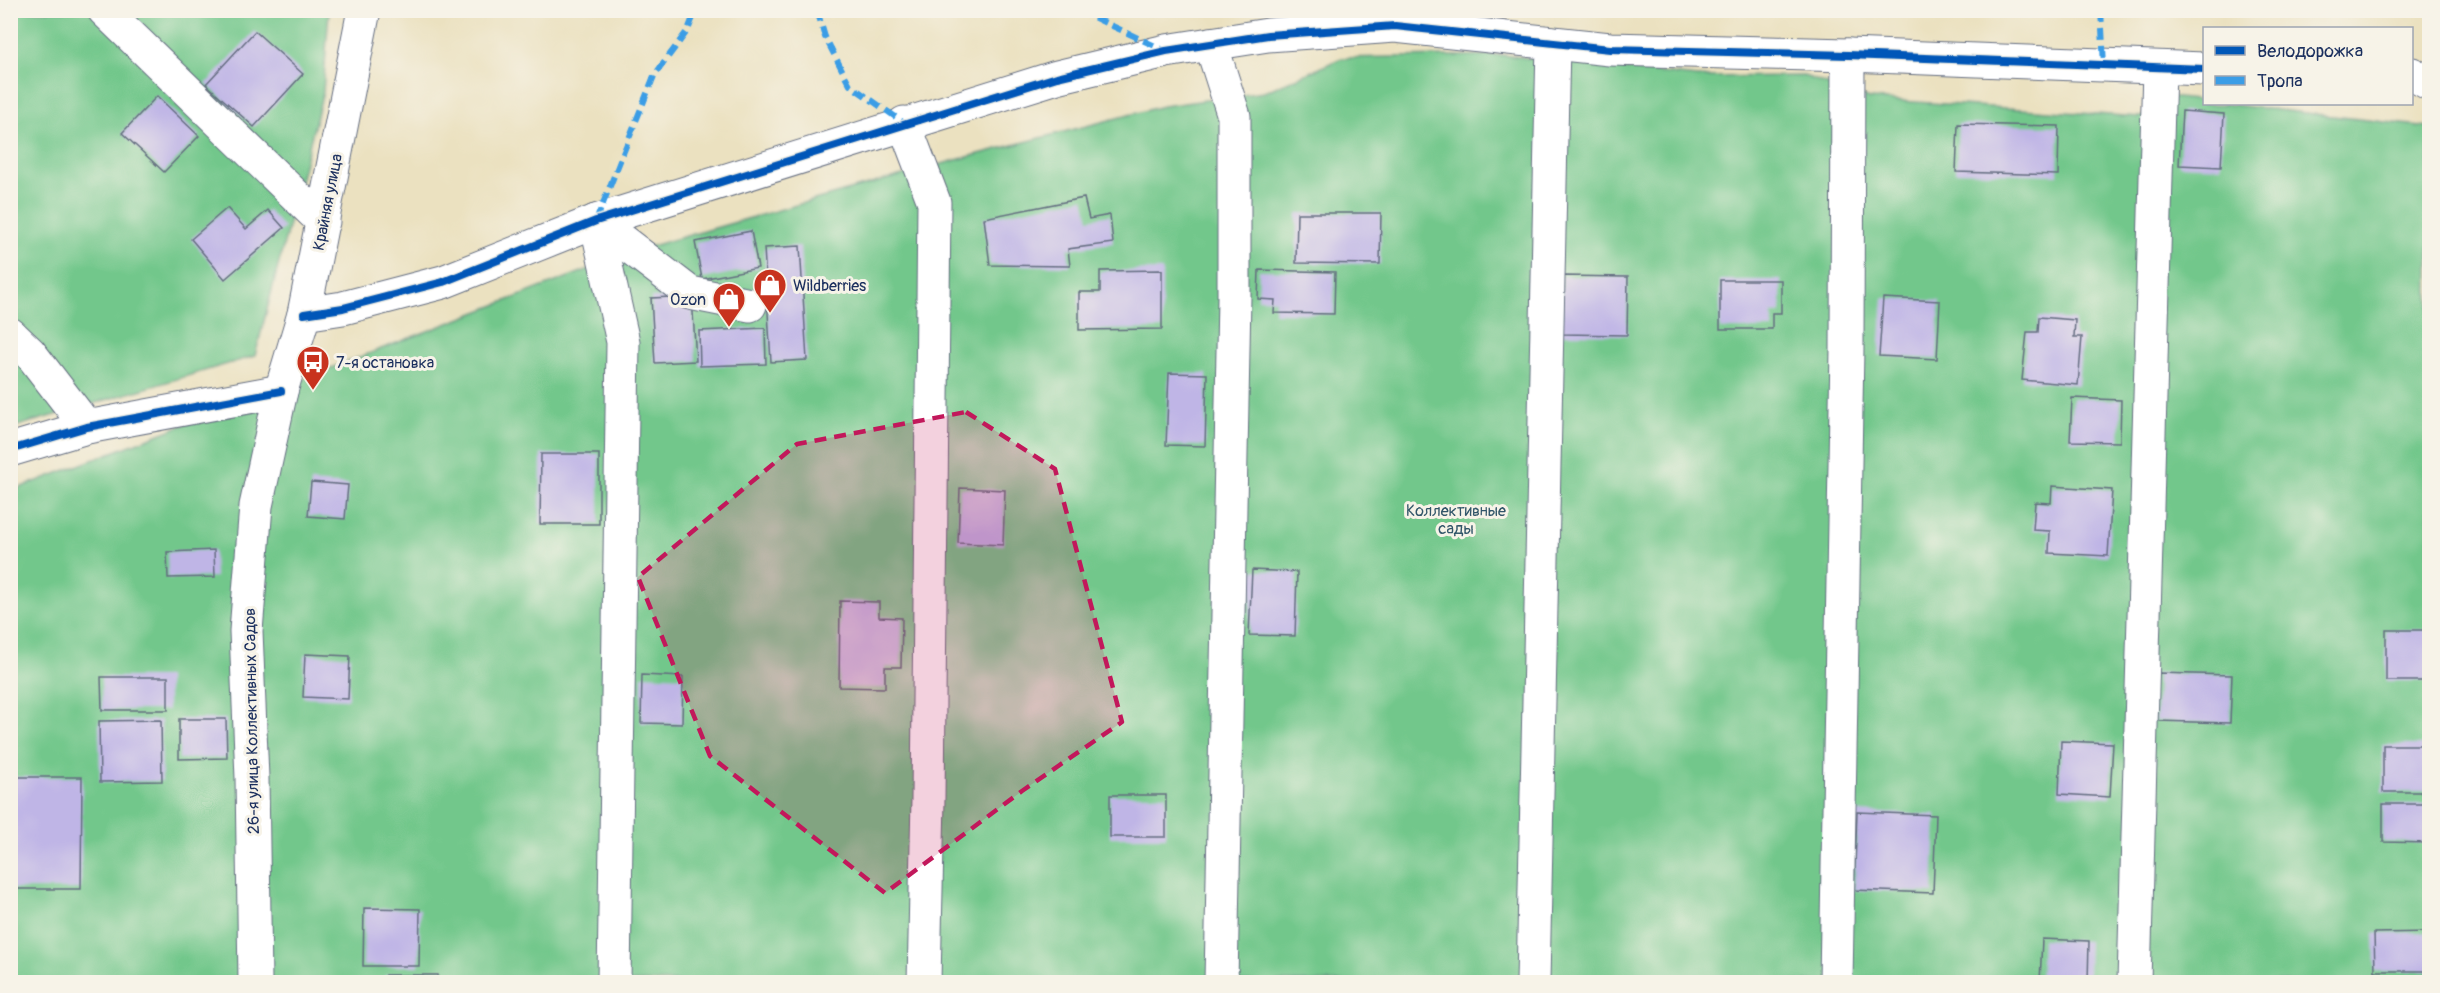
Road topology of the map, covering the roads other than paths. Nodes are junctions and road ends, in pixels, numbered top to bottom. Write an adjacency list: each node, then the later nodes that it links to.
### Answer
1 (104, 10): 14 (street)
2 (364, 10): 14 (street, Крайняя улица)
3 (1553, 43): 4 (street); 5 (street); 25 (street)
4 (1211, 44): 12 (street); 24 (street)
5 (1848, 55): 6 (street); 26 (street)
6 (2159, 68): 7 (street); 27 (street)
7 (2203, 69)
8 (2430, 73): 9 (street)
9 (2413, 74)
10 (2413, 75): 11 (street)
11 (2430, 84)
12 (904, 123): 13 (street); 23 (street)
13 (596, 221): 15 (street); 16 (street); 22 (street)
14 (323, 222): 16 (street, Крайняя улица)
15 (750, 305)
16 (304, 314): 18 (street, Крайняя улица)
17 (10, 334): 19 (street)
18 (281, 391): 19 (street); 21 (street, 26-я улица Коллективных Садов)
19 (87, 427): 20 (street)
20 (10, 450)
21 (255, 982)
22 (614, 982)
23 (924, 982)
24 (1221, 982)
25 (1533, 982)
26 (1836, 982)
27 (2134, 982)

